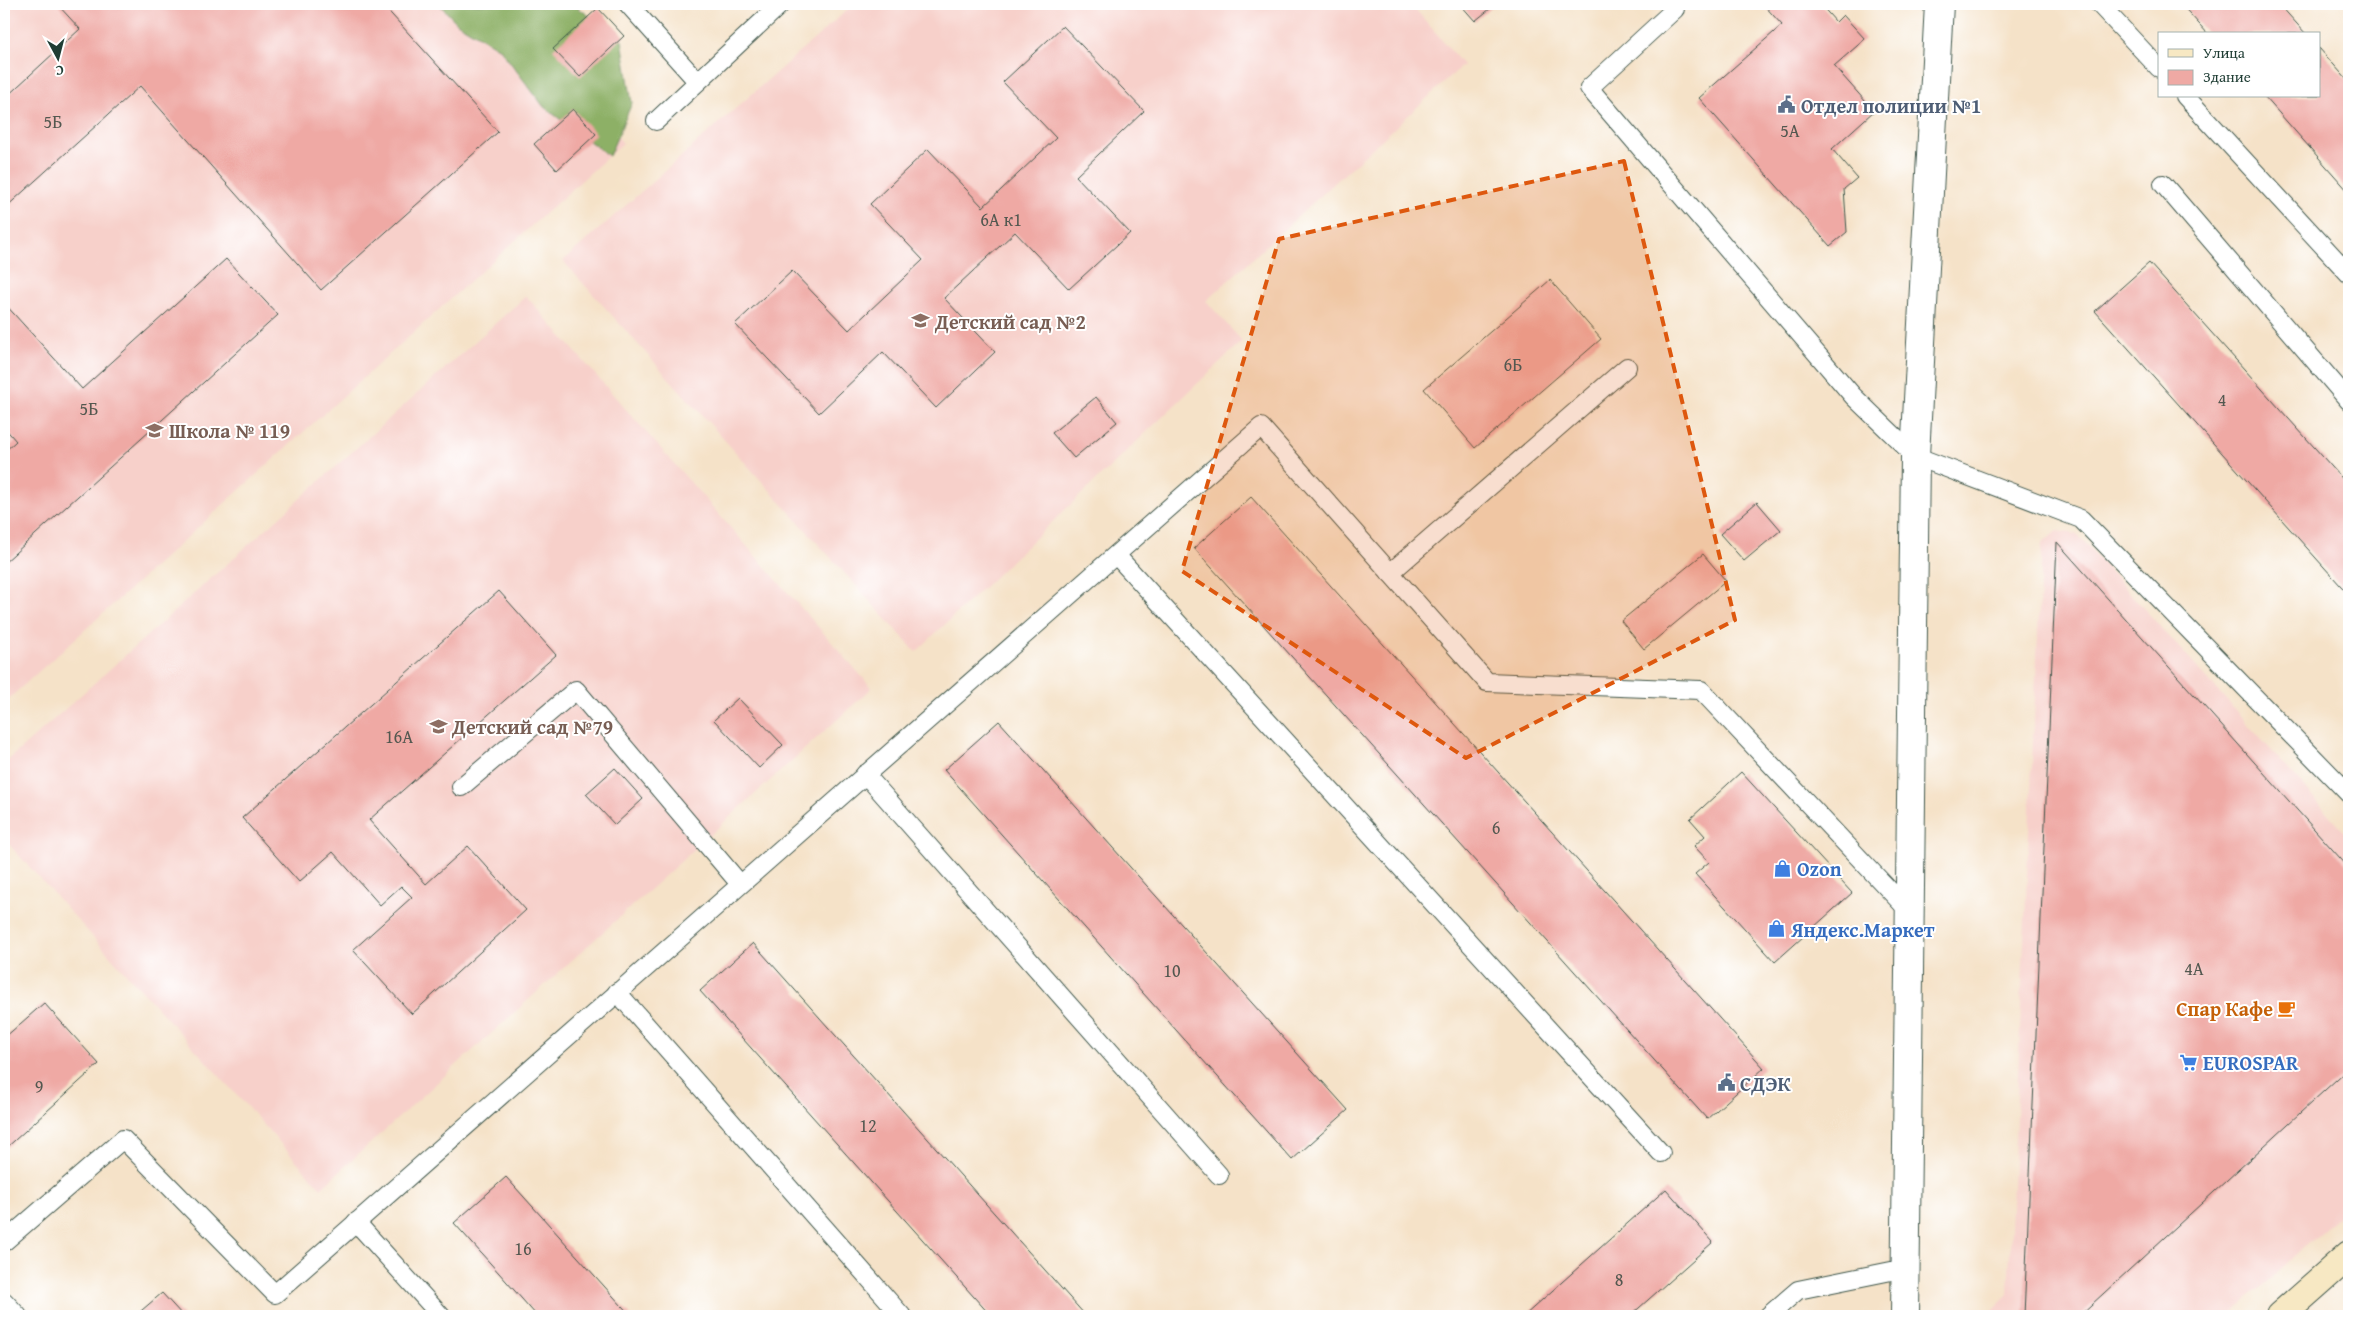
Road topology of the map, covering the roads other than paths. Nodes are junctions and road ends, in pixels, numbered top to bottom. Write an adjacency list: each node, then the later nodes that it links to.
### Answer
1 (628, 4): 7 (lane)
2 (781, 4): 7 (lane)
3 (1670, 4): 14 (lane)
4 (1939, 4): 14 (street)
5 (2100, 4): 6 (lane)
6 (2158, 67)
7 (697, 81): 9 (lane)
8 (2187, 98): 11 (lane)
9 (656, 121)
10 (2163, 184): 13 (lane)
11 (2349, 274)
12 (1627, 367): 16 (lane)
13 (2349, 401)
14 (1915, 456): 19 (lane); 21 (street)
15 (1116, 555): 16 (lane); 17 (lane); 23 (lane)
16 (1390, 573): 21 (lane)
17 (865, 774): 20 (lane); 24 (lane)
18 (461, 787): 20 (lane)
19 (2349, 794)
20 (740, 884): 22 (lane)
21 (1909, 912): 28 (street)
22 (617, 992): 25 (lane); 32 (lane)
23 (1661, 1153)
24 (1219, 1175)
25 (356, 1222): 26 (lane); 31 (lane)
26 (4, 1242)
27 (2349, 1255): 35 (main road)
28 (1906, 1268): 33 (lane); 34 (street)
29 (4, 1301): 30 (lane)
30 (18, 1316)
31 (441, 1316)
32 (902, 1316)
33 (1768, 1316)
34 (1905, 1316)
35 (2280, 1316)

